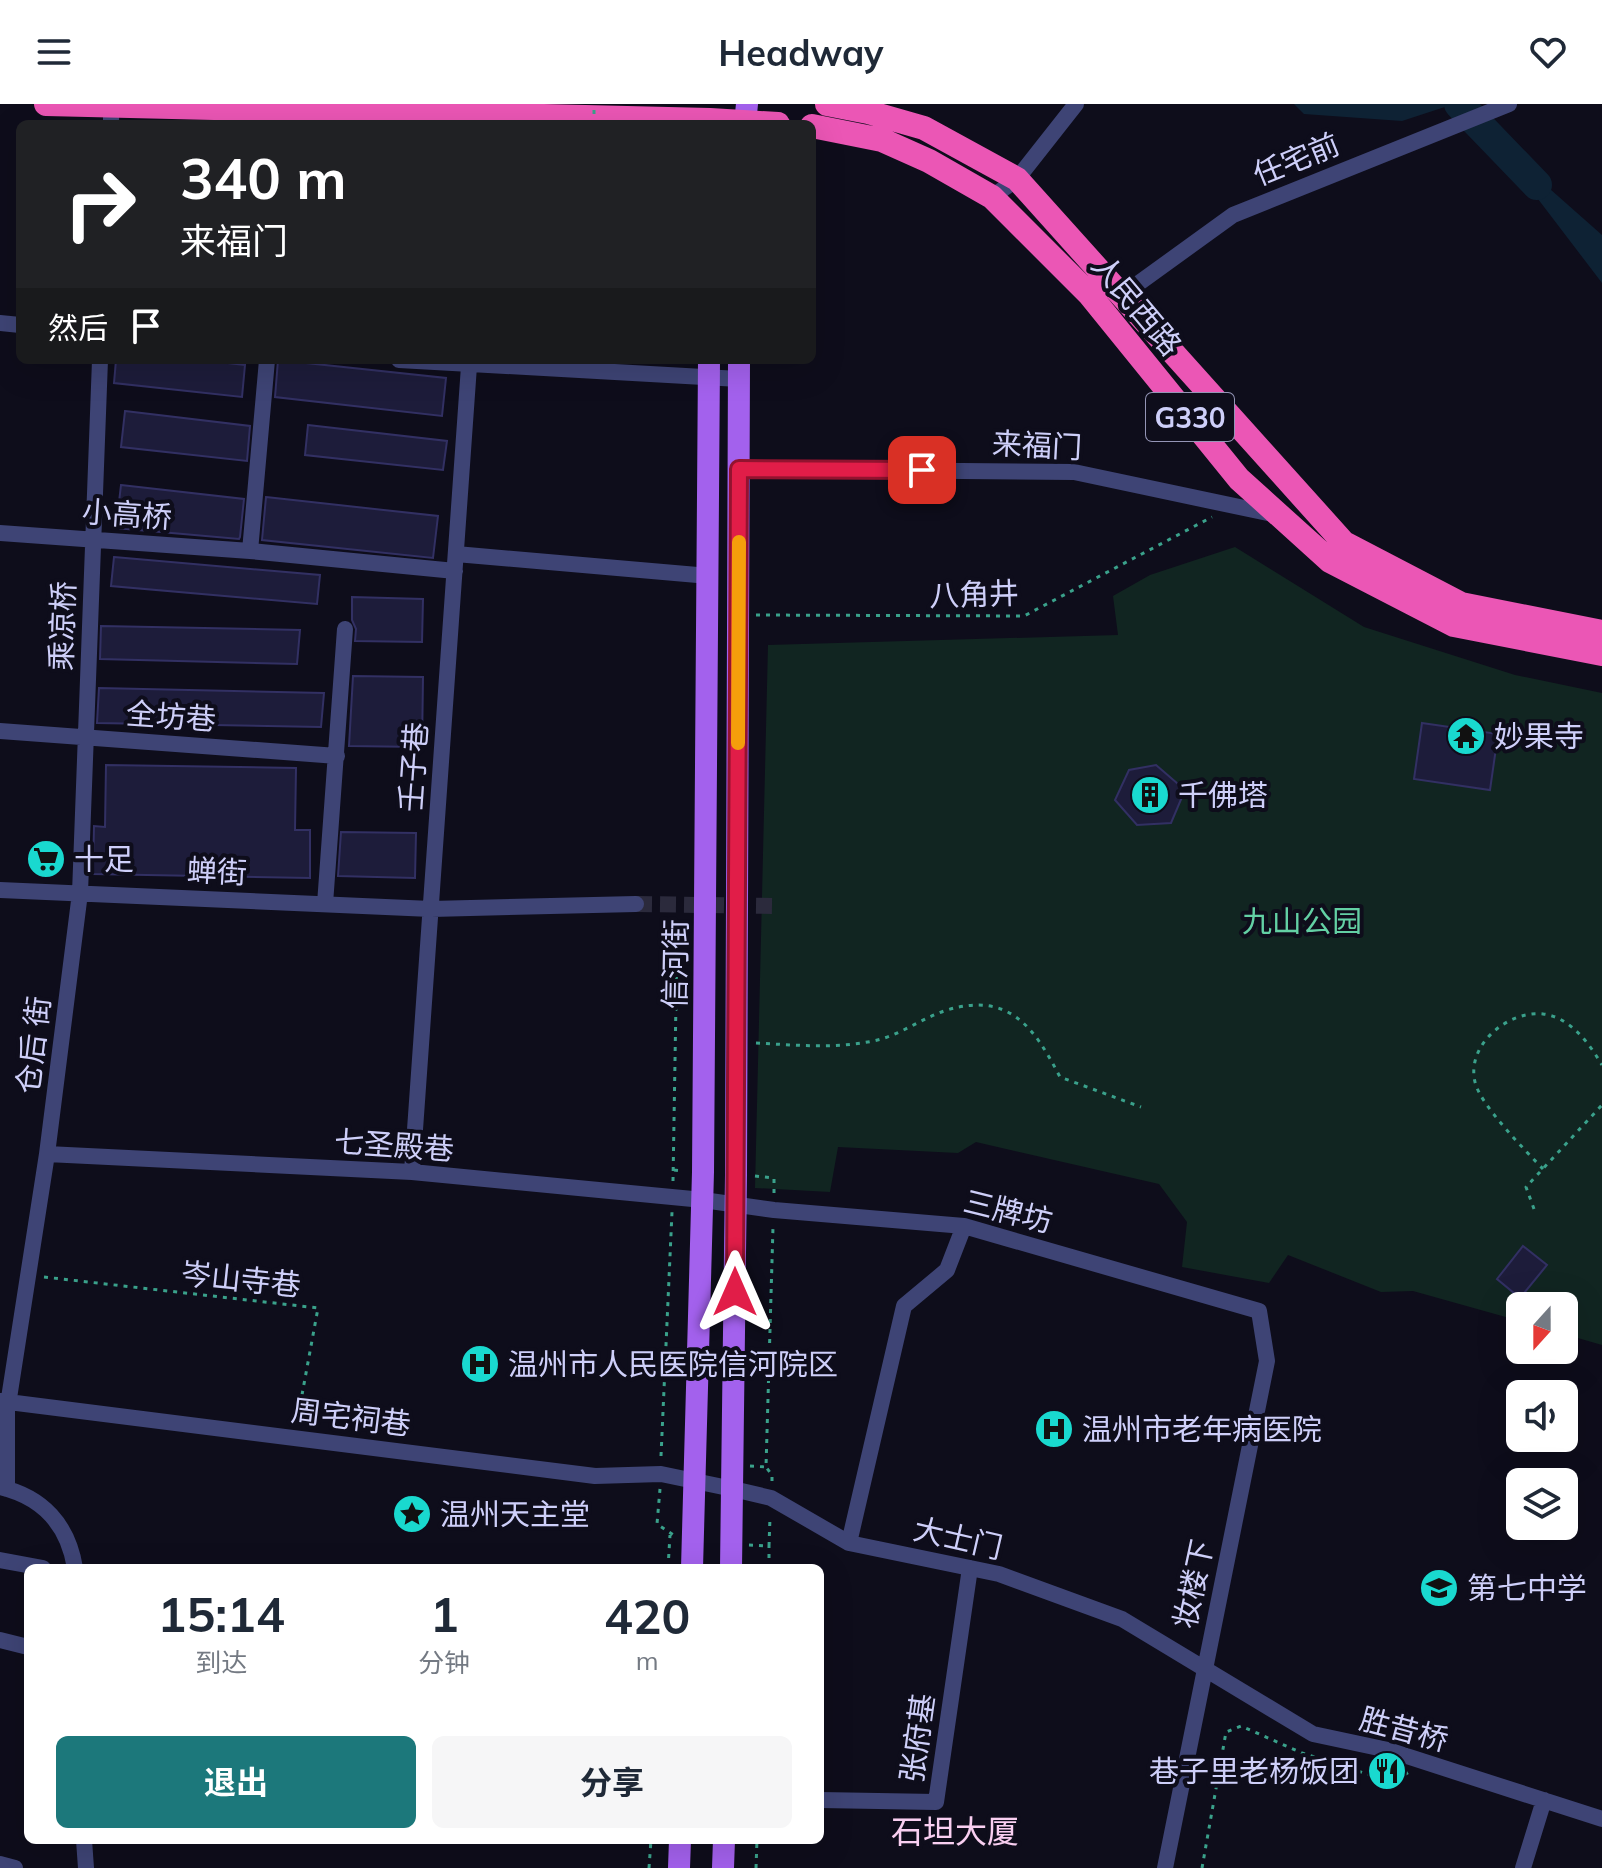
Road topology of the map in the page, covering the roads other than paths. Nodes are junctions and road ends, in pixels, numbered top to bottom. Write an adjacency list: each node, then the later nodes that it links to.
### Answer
1 (46, 104): 5 (highway)
2 (827, 104): 10 (highway, 人民西路 / G330)
3 (1076, 104): 10 (street)
4 (1509, 104): 12 (street, 任宅前)
5 (111, 115): 8 (highway)
6 (711, 116): 7 (highway); 8 (highway)
7 (746, 117)
8 (414, 118)
9 (816, 127): 11 (highway, 人民西路 / G330)
10 (1017, 179): 11 (street); 12 (highway, 人民西路 / G330)
11 (992, 197): 20 (highway, 人民西路 / G330)
12 (1121, 296): 27 (highway, 人民西路 / G330)
13 (100, 364): 22 (street, 乘凉桥)
14 (267, 364): 23 (street)
15 (449, 364): 16 (street)
16 (469, 366): 17 (street); 24 (street, 壬子巷)
17 (709, 369): 18 (street); 25 (main road, 信河街)
18 (739, 370): 19 (main road, 信河街)
19 (739, 469): 20 (street, 来福门); 40 (main road, 信河街)
20 (1281, 516): 28 (highway, 人民西路 / G330)
21 (0, 533): 22 (street, 小高桥)
22 (93, 538): 23 (street, 小高桥); 30 (street, 乘凉桥)
23 (250, 551): 24 (street, 小高桥)
24 (455, 562): 25 (street, 小高桥); 36 (street, 壬子巷)
25 (709, 576): 39 (main road, 信河街)
26 (345, 629): 31 (street)
27 (1602, 632)
28 (1602, 654)
29 (0, 731): 30 (street, 全坊巷)
30 (86, 737): 31 (street, 全坊巷); 33 (street, 乘凉桥)
31 (337, 756): 34 (street)
32 (0, 890): 33 (street, 蝉街)
33 (80, 893): 34 (street, 蝉街); 37 (street, 仓后 街)
34 (325, 904): 36 (street, 蝉街)
35 (636, 904): 36 (street, 蝉街)
36 (431, 909): 38 (street, 壬子巷)
37 (47, 1154): 38 (street, 七圣殿巷); 43 (street, 仓后 街)
38 (412, 1172): 39 (street, 七圣殿巷)
39 (703, 1200): 40 (street, 七圣殿巷); 44 (main road, 信河街)
40 (736, 1205): 41 (street, 三牌坊); 46 (main road, 信河街)
41 (964, 1226): 42 (street, 三牌坊); 47 (street)
42 (1259, 1311): 56 (street, 妆楼下)
43 (4, 1402): 44 (street, 周宅祠巷); 45 (street, 仓后 街)
44 (695, 1481): 46 (street, 大士门); 51 (main road, 信河街)
45 (4, 1488): 50 (street)
46 (733, 1489): 47 (street, 大士门); 52 (main road, 信河街)
47 (849, 1543): 53 (street, 大士门)
48 (0, 1560): 49 (street)
49 (24, 1564)
50 (74, 1564)
51 (692, 1564)
52 (731, 1564)
53 (970, 1568): 56 (street, 大士门); 57 (street, 张府基)
54 (0, 1640): 55 (street)
55 (24, 1646)
56 (1204, 1667): 58 (street, 胜昔桥); 64 (street, 妆楼下)
57 (824, 1800)
58 (1544, 1800): 59 (street, 胜昔桥); 69 (street)
59 (1602, 1819)
60 (84, 1844): 66 (street)
61 (680, 1844): 67 (main road)
62 (724, 1844): 68 (main road)
63 (0, 1864): 65 (street)
64 (1169, 1867)
65 (15, 1868)
66 (86, 1868)
67 (679, 1868)
68 (723, 1868)
69 (1523, 1868)

